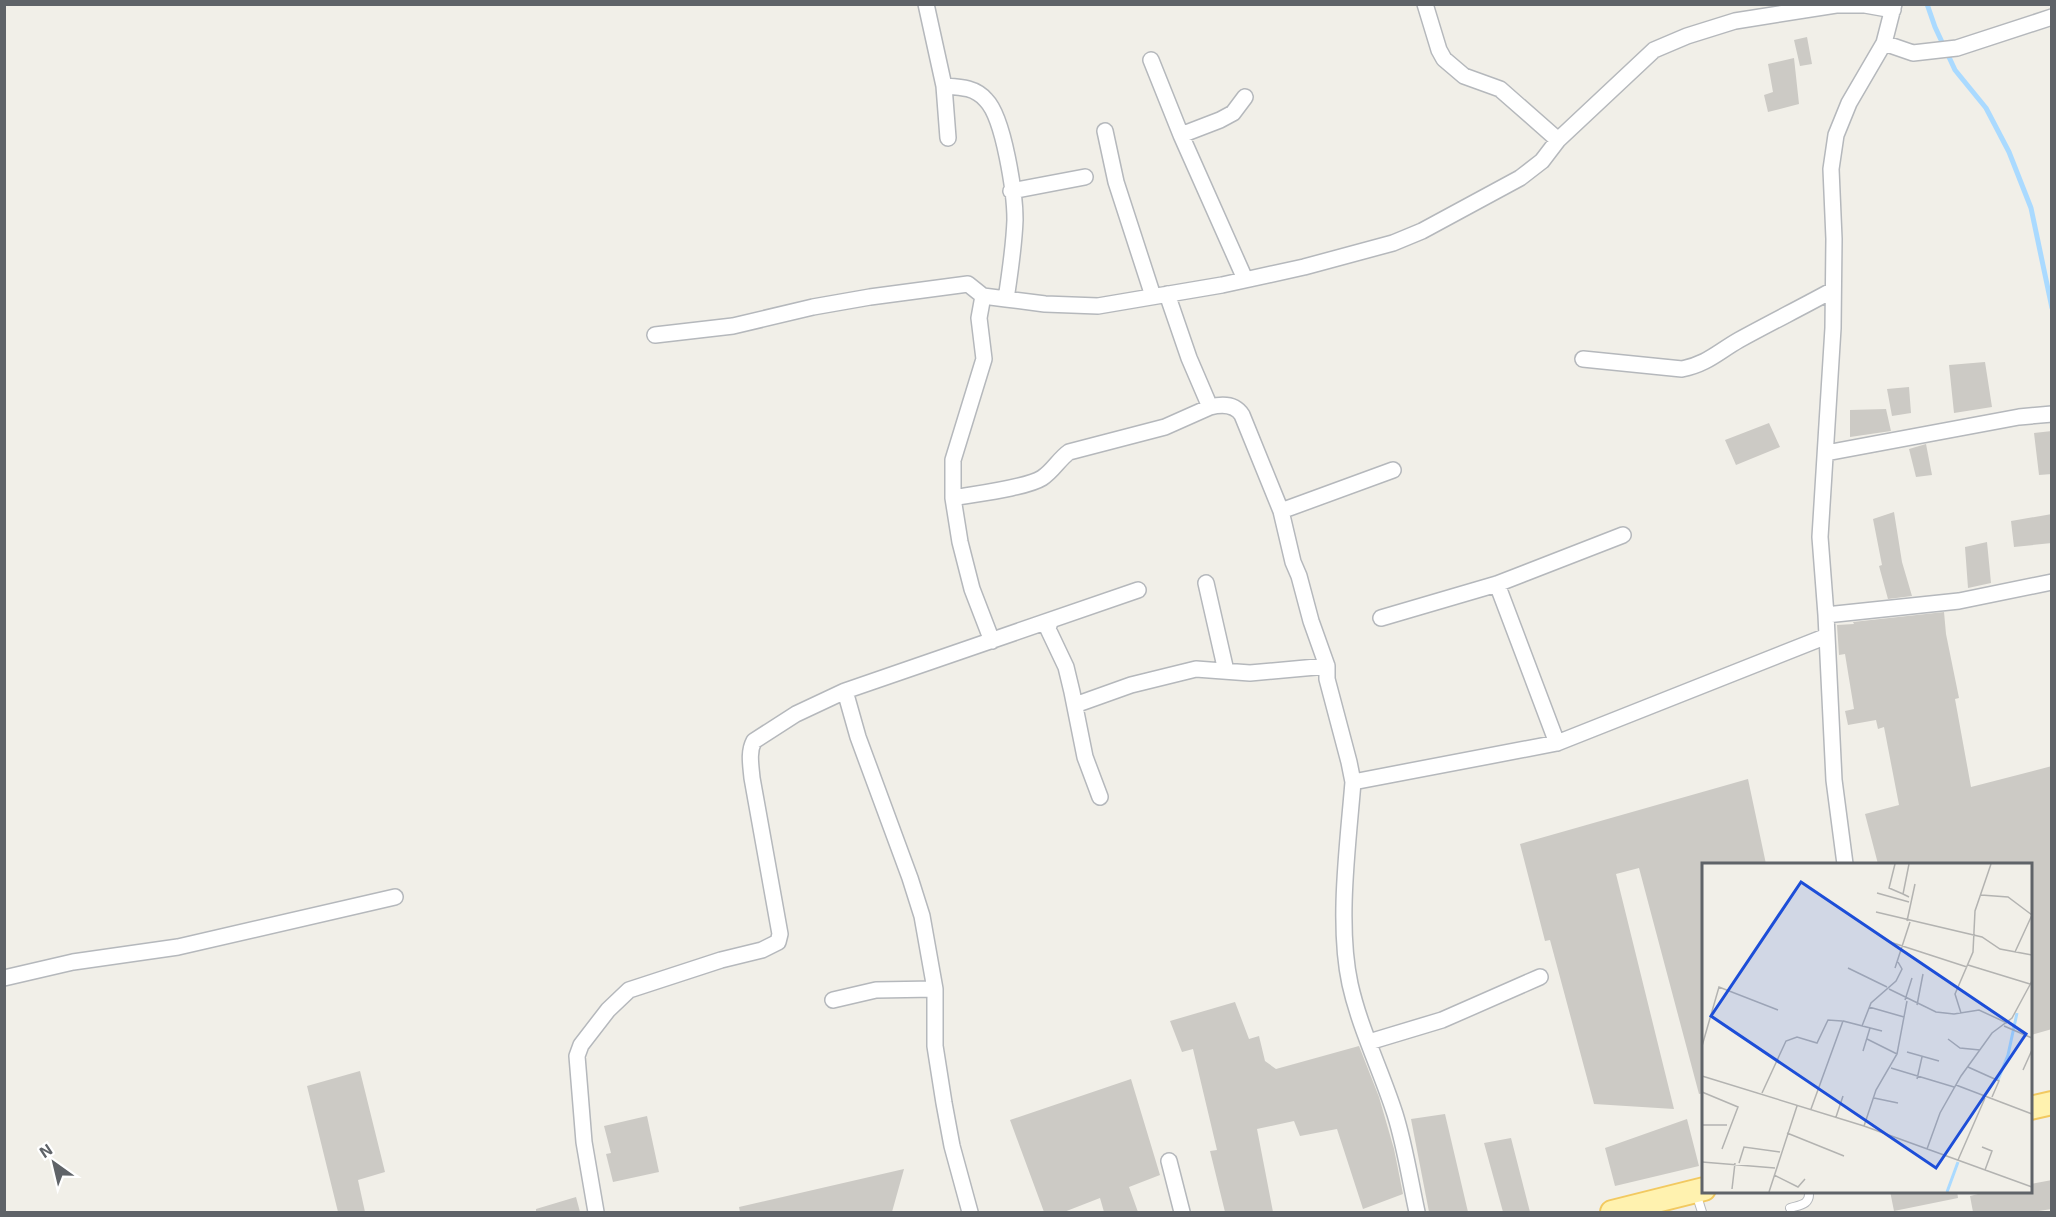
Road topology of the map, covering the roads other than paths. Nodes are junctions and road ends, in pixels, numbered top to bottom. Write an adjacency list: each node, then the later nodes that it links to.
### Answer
1 (926, 4): 7 (street)
2 (1425, 4): 12 (street)
3 (1893, 8): 5 (street); 12 (street)
4 (2052, 17): 5 (street)
5 (1884, 43): 16 (street)
6 (1151, 60): 10 (street)
7 (944, 86): 11 (street); 14 (street)
8 (1245, 97): 10 (street)
9 (1105, 131): 17 (street)
10 (1181, 135): 15 (street)
11 (948, 138)
12 (1558, 140): 15 (street)
13 (1085, 177): 14 (street)
14 (1011, 191): 19 (street)
15 (1245, 279): 17 (street)
16 (1833, 290): 21 (street); 24 (street)
17 (1160, 295): 19 (street); 22 (street)
18 (983, 296): 19 (street); 20 (street); 26 (street)
19 (1006, 298)
20 (655, 335)
21 (1583, 359)
22 (1210, 407): 26 (street); 27 (street)
23 (2052, 414): 24 (street)
24 (1826, 453): 33 (street)
25 (1393, 470): 27 (street)
26 (953, 498): 37 (street)
27 (1281, 511): 38 (street)
28 (1623, 535): 31 (street)
29 (2052, 582): 33 (street)
30 (1206, 583): 39 (street)
31 (1497, 584): 34 (street); 42 (street)
32 (1138, 590): 35 (street)
33 (1827, 615): 36 (street)
34 (1381, 618)
35 (1050, 622): 37 (street); 41 (street)
36 (1827, 636): 42 (street); 45 (street)
37 (992, 641): 40 (street)
38 (1327, 666): 39 (street); 43 (street)
39 (1226, 671): 41 (street)
40 (845, 691): 49 (street); 58 (street)
41 (1075, 705): 44 (street)
42 (1557, 743): 43 (street)
43 (1353, 783): 51 (street)
44 (1101, 797)
45 (1845, 863)
46 (395, 897): 48 (street)
47 (1540, 977): 51 (street)
48 (4, 978)
49 (935, 989): 50 (street); 59 (street)
50 (833, 1000)
51 (1369, 1042): 61 (street)
52 (2052, 1103): 53 (main road)
53 (2032, 1108)
54 (1169, 1161): 60 (street)
55 (1809, 1193): 57 (lane)
56 (1701, 1198): 62 (main road)
57 (1790, 1208)
58 (596, 1212)
59 (970, 1212)
60 (1182, 1212)
61 (1418, 1212)
62 (1612, 1212)

